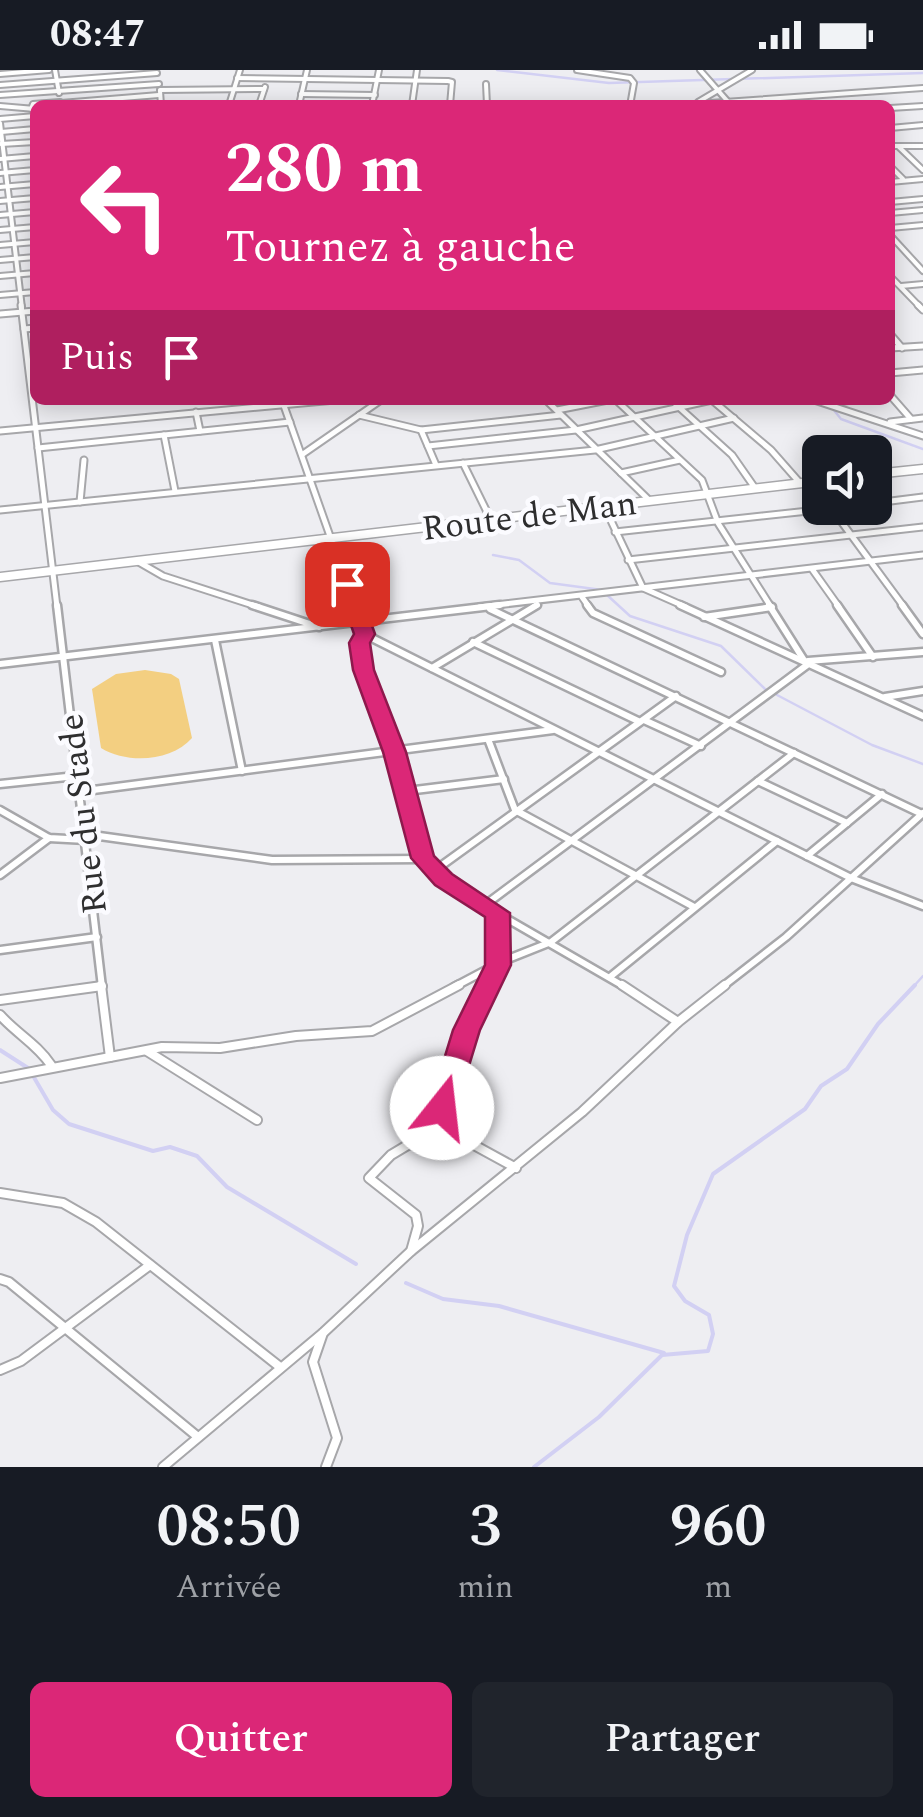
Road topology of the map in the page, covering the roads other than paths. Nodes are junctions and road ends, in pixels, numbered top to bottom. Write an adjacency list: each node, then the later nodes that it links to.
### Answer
1 (52, 70): 11 (street); 14 (street)
2 (240, 70): 12 (street)
3 (307, 70): 15 (street)
4 (379, 70): 16 (street)
5 (417, 70): 17 (street)
6 (577, 70): 41 (street)
7 (700, 70): 25 (street)
8 (752, 70): 25 (street)
9 (157, 72): 10 (street); 23 (street)
10 (116, 73): 14 (street); 20 (street)
11 (0, 74)
12 (237, 78): 13 (street); 24 (street)
13 (268, 79): 15 (street); 22 (street)
14 (57, 80): 18 (street); 26 (street)
15 (305, 80): 16 (street); 27 (street)
16 (377, 80): 17 (street); 29 (street)
17 (416, 80): 38 (street); 39 (street)
18 (0, 84)
19 (486, 84): 40 (street)
20 (118, 87): 23 (street); 26 (street); 30 (street)
21 (923, 88): 44 (street)
22 (264, 89): 24 (street); 35 (street)
23 (159, 90): 24 (street); 30 (street); 33 (street)
24 (234, 90): 34 (street)
25 (718, 90): 42 (street); 43 (street)
26 (58, 92): 28 (street); 31 (street)
27 (301, 94): 29 (street); 36 (street)
28 (0, 95)
29 (375, 95): 37 (street)
30 (120, 98): 32 (street)
31 (60, 100)
32 (96, 100)
33 (160, 100)
34 (231, 100)
35 (261, 100)
36 (300, 100)
37 (374, 100)
38 (413, 100)
39 (450, 100)
40 (489, 100)
41 (630, 100)
42 (701, 100)
43 (727, 100)
44 (782, 100)
45 (0, 106): 49 (street)
46 (912, 106): 47 (street); 48 (street); 50 (street)
47 (923, 106)
48 (895, 108)
49 (30, 109)
50 (923, 116)
51 (30, 117): 52 (street)
52 (0, 121): 56 (street, Rue du Stade)
53 (923, 125): 54 (street)
54 (895, 128)
55 (30, 129): 56 (street)
56 (1, 132): 58 (street, Rue du Stade)
57 (30, 142): 58 (street)
58 (2, 144): 63 (street, Rue du Stade)
59 (895, 146): 61 (street)
60 (923, 146): 61 (street)
61 (899, 147): 65 (street)
62 (30, 156): 63 (street)
63 (3, 158): 67 (street, Rue du Stade)
64 (30, 170): 67 (street)
65 (923, 170)
66 (895, 171): 69 (street)
67 (4, 173): 72 (street, Rue du Stade)
68 (923, 179): 69 (street)
69 (904, 180): 70 (street)
70 (895, 181)
71 (30, 184): 72 (street)
72 (8, 186): 73 (street); 76 (street, Rue du Stade)
73 (0, 187)
74 (30, 198): 76 (street)
75 (923, 199): 78 (street)
76 (11, 200): 77 (street); 82 (street, Rue du Stade)
77 (0, 201)
78 (895, 201)
79 (923, 210): 81 (street)
80 (30, 212): 82 (street)
81 (895, 213)
82 (12, 214): 83 (street); 87 (street, Rue du Stade)
83 (0, 215)
84 (923, 225): 85 (street)
85 (916, 226): 89 (street); 90 (street)
86 (30, 227): 87 (street)
87 (14, 229): 88 (street); 93 (street, Rue du Stade)
88 (0, 230)
89 (895, 231)
90 (923, 234)
91 (895, 238): 98 (street)
92 (30, 242): 93 (street)
93 (15, 244): 94 (street); 96 (street, Rue du Stade)
94 (0, 245)
95 (30, 258): 96 (street)
96 (17, 259): 97 (street); 100 (street, Rue du Stade)
97 (0, 260)
98 (923, 271)
99 (30, 273): 100 (street)
100 (18, 274): 101 (street); 106 (street, Rue du Stade)
101 (0, 276)
102 (895, 282): 104 (street)
103 (923, 284): 104 (street)
104 (901, 286): 108 (street)
105 (30, 293): 106 (street)
106 (21, 294): 107 (street); 110 (street, Rue du Stade)
107 (0, 295)
108 (923, 310)
109 (30, 311): 110 (street)
110 (23, 312): 111 (street); 113 (street, Rue du Stade)
111 (0, 314)
112 (30, 328): 113 (street)
113 (24, 329): 116 (street, Rue du Stade)
114 (895, 340): 119 (street)
115 (923, 346): 119 (street)
116 (26, 348): 117 (street); 120 (street, Rue du Stade)
117 (30, 348)
118 (895, 348): 119 (street)
119 (902, 348)
120 (30, 360)
121 (922, 371): 122 (street)
122 (895, 373)
123 (895, 401): 143 (street)
124 (34, 405): 147 (street, Rue du Stade)
125 (198, 405): 137 (street)
126 (255, 405): 137 (street)
127 (284, 405): 144 (street)
128 (373, 405): 139 (street)
129 (551, 405): 138 (street)
130 (588, 405): 138 (street)
131 (621, 405): 140 (street)
132 (677, 405): 136 (street)
133 (688, 405): 136 (street)
134 (718, 405): 141 (street)
135 (827, 405): 145 (street)
136 (679, 407): 140 (street); 146 (street)
137 (199, 411): 147 (street); 151 (street)
138 (559, 412): 148 (street); 149 (street)
139 (359, 414): 148 (street); 158 (street)
140 (634, 417): 149 (street); 154 (street)
141 (734, 418): 146 (street); 168 (street)
142 (923, 418): 143 (street)
143 (911, 419): 145 (street)
144 (290, 422): 151 (street); 158 (street)
145 (890, 422): 153 (street)
146 (699, 426): 154 (street); 169 (street)
147 (36, 428): 150 (street); 156 (street, Rue du Stade)
148 (421, 430): 155 (street)
149 (576, 430): 155 (street); 157 (street)
150 (0, 431)
151 (200, 431): 152 (street)
152 (164, 435): 156 (street); 170 (street)
153 (923, 436)
154 (657, 437): 157 (street); 160 (street)
155 (428, 446): 162 (street)
156 (38, 448): 176 (street, Rue du Stade)
157 (596, 450): 161 (street); 165 (street)
158 (302, 454): 167 (street)
159 (84, 460): 175 (street)
160 (682, 460): 165 (street); 171 (street)
161 (463, 463): 162 (street); 180 (street)
162 (436, 465): 167 (street)
163 (919, 469): 164 (highway); 166 (street)
164 (892, 472)
165 (621, 473): 173 (street)
166 (923, 477)
167 (311, 479): 170 (street); 186 (street)
168 (800, 483): 169 (highway, Route de Man)
169 (755, 488): 171 (highway, Route de Man)
170 (176, 491): 175 (street)
171 (705, 494): 173 (highway, Route de Man); 181 (street)
172 (923, 498): 174 (street)
173 (650, 501): 177 (highway, Route de Man)
174 (892, 501)
175 (80, 502): 176 (street)
176 (46, 506): 178 (street); 193 (street, Rue du Stade)
177 (604, 506): 180 (highway, Route de Man); 184 (street)
178 (0, 510)
179 (802, 512): 181 (street)
180 (491, 520): 186 (highway, Route de Man)
181 (720, 522): 184 (street); 187 (street)
182 (844, 525): 185 (street)
183 (923, 527): 185 (street)
184 (615, 532): 189 (street)
185 (851, 535): 187 (street); 191 (street)
186 (334, 538): 190 (highway, Route de Man); 203 (street)
187 (736, 548): 189 (street); 195 (street)
188 (923, 555): 191 (street)
189 (628, 560): 196 (street)
190 (137, 561): 193 (highway, Route de Man); 204 (street)
191 (870, 562): 192 (street); 206 (street)
192 (812, 569): 195 (street); 211 (street)
193 (53, 571): 194 (highway, Route de Man); 210 (street, Rue du Stade)
194 (0, 576)
195 (752, 576): 196 (street); 199 (street)
196 (643, 588): 197 (street); 201 (street)
197 (582, 597): 198 (street); 215 (street)
198 (547, 600): 200 (street); 202 (street)
199 (772, 607): 201 (street); 212 (street)
200 (488, 608): 202 (street); 203 (street)
201 (704, 617): 212 (street)
202 (514, 618): 208 (street); 217 (street)
203 (360, 623): 204 (street); 205 (street)
204 (320, 628): 207 (street)
205 (364, 634): 214 (street); 226 (street)
206 (923, 634)
207 (214, 640): 210 (street); 228 (street)
208 (473, 642): 214 (street); 220 (street)
209 (923, 652): 211 (street)
210 (64, 657): 213 (street); 229 (street, Rue du Stade)
211 (874, 658): 212 (street)
212 (807, 663): 218 (street); 221 (street)
213 (0, 664)
214 (431, 669): 222 (street)
215 (721, 672)
216 (923, 692): 218 (street)
217 (676, 696): 220 (street); 221 (street)
218 (881, 698): 219 (street)
219 (923, 716)
220 (641, 721): 224 (street); 225 (street)
221 (732, 724): 224 (street); 227 (street)
222 (556, 730): 223 (street); 225 (street)
223 (488, 739): 226 (street); 231 (street)
224 (702, 747): 230 (street)
225 (599, 750): 230 (street); 238 (street)
226 (395, 752): 228 (street); 234 (street)
227 (794, 753): 232 (street); 236 (street)
228 (242, 771): 235 (street)
229 (76, 776): 233 (street); 235 (street, Rue du Stade)
230 (656, 778): 239 (street); 245 (street)
231 (504, 779): 234 (street); 238 (street)
232 (758, 781): 239 (street); 241 (street)
233 (0, 784)
234 (407, 791): 247 (street)
235 (78, 792): 242 (street, Rue du Stade)
236 (882, 794): 240 (street); 241 (street)
237 (0, 810): 243 (street)
238 (515, 810): 245 (street); 248 (street)
239 (720, 811): 244 (street); 250 (street)
240 (923, 813): 251 (street)
241 (847, 823): 246 (street)
242 (86, 837): 243 (street); 247 (street); 256 (street, Rue du Stade)
243 (49, 838): 249 (street)
244 (776, 841): 246 (street); 254 (street)
245 (572, 842): 250 (street); 252 (street)
246 (806, 856): 251 (street)
247 (423, 858): 248 (street)
248 (434, 872): 252 (street)
249 (0, 875)
250 (636, 876): 254 (street); 257 (street)
251 (851, 878): 253 (street); 264 (street)
252 (485, 905): 255 (street)
253 (923, 906)
254 (694, 907): 260 (street)
255 (497, 913): 257 (street); 259 (street)
256 (97, 937): 258 (street); 261 (street, Rue du Stade)
257 (551, 942): 259 (street); 260 (street)
258 (0, 950)
259 (498, 965): 265 (street); 269 (street)
260 (610, 978): 264 (street)
261 (102, 986): 262 (street); 266 (street, Rue du Stade)
262 (0, 1000)
263 (0, 1014): 267 (street)
264 (678, 1022): 271 (street)
265 (146, 1050): 266 (street); 270 (street)
266 (110, 1056): 267 (street)
267 (51, 1065): 268 (street)
268 (0, 1078)
269 (442, 1115): 271 (street); 273 (street)
270 (257, 1120)
271 (516, 1168): 273 (street)
272 (0, 1194): 274 (street)
273 (410, 1252): 277 (street)
274 (150, 1265): 276 (street); 278 (street)
275 (0, 1279): 276 (street)
276 (67, 1327): 279 (street); 280 (street)
277 (324, 1332): 278 (street); 282 (street)
278 (280, 1367): 280 (street)
279 (0, 1370)
280 (198, 1437): 281 (street)
281 (163, 1467)
282 (326, 1467)

